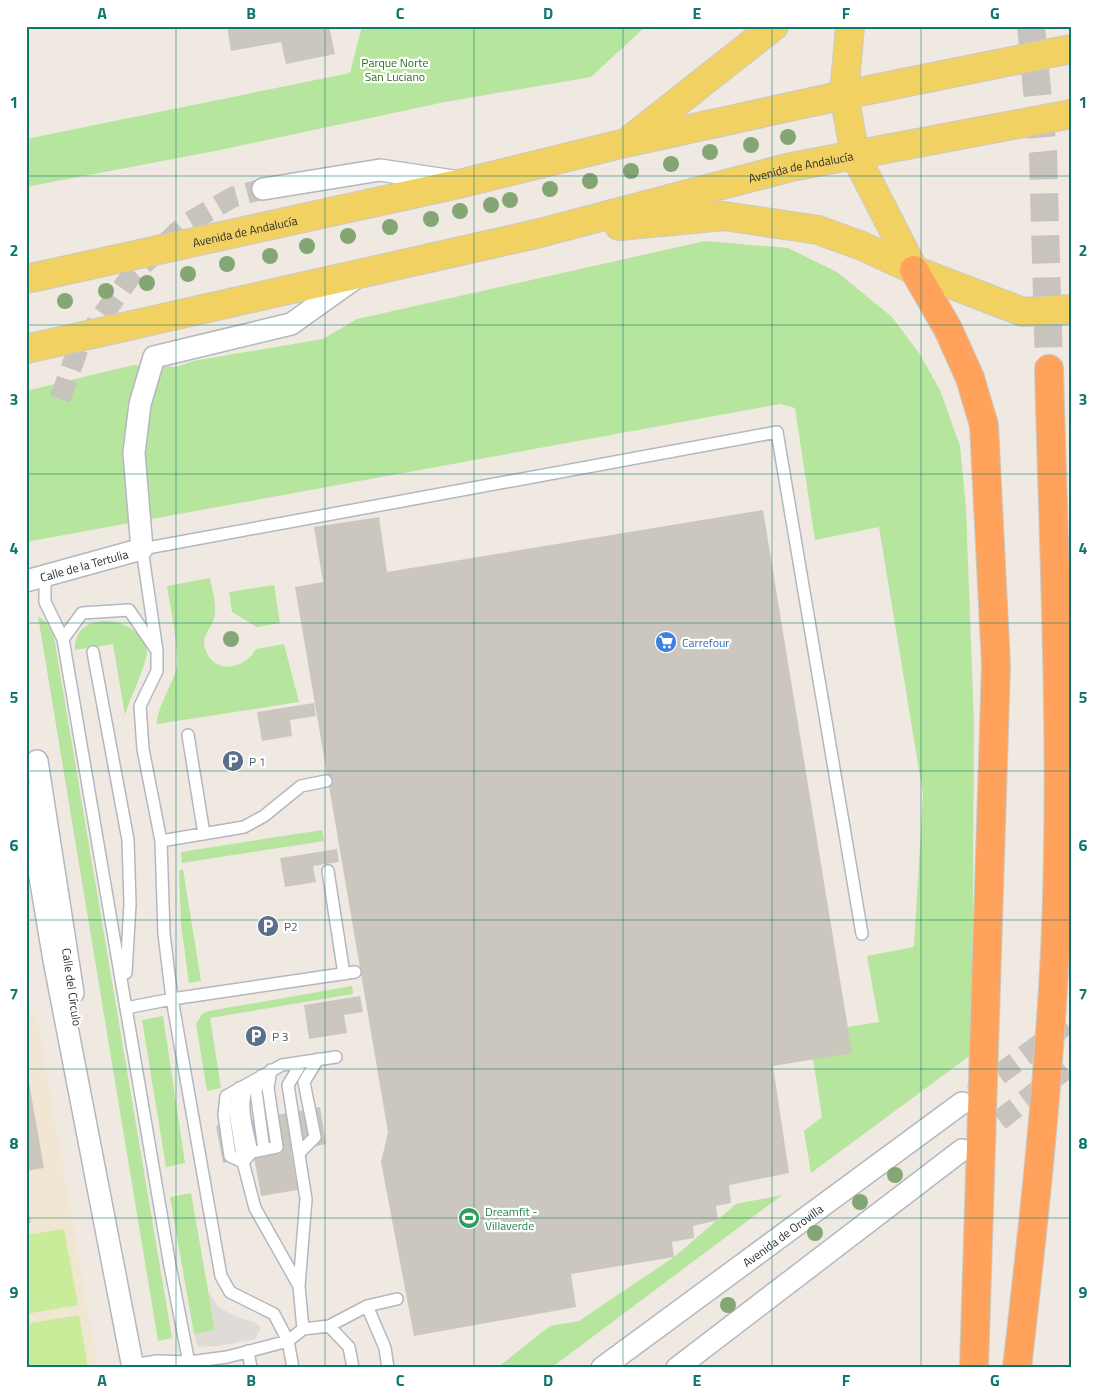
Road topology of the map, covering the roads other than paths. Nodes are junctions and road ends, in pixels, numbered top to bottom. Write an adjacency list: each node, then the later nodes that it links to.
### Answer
1 (774, 26): 6 (main road, Avenida de Andalucía)
2 (850, 26): 4 (main road)
3 (1071, 49): 4 (main road, Avenida de Andalucía)
4 (844, 95): 6 (main road, Avenida de Andalucía); 7 (main road)
5 (1071, 114): 7 (main road, Avenida de Andalucía)
6 (625, 143): 8 (main road, Avenida de Andalucía)
7 (855, 155): 10 (main road, Avenida de Andalucía); 11 (main road)
8 (463, 183): 9 (street, Avenida de Andalucía); 13 (main road, Avenida de Andalucía)
9 (263, 189)
10 (536, 234): 11 (main road, Avenida de Andalucía); 12 (main road, Avenida de Andalucía)
11 (914, 270): 14 (main road, Avenida de Andalucía); 59 (highway)
12 (362, 273): 15 (main road, Avenida de Andalucía); 17 (street, Avenida de Andalucía)
13 (26, 279)
14 (1071, 310)
15 (26, 349)
16 (1049, 369): 60 (highway)
17 (142, 549): 18 (street, Calle de la Tertulia); 20 (lane); 29 (lane)
18 (36, 578): 19 (lane)
19 (63, 639): 20 (lane); 30 (lane)
20 (157, 651): 27 (lane)
21 (93, 652): 30 (lane)
22 (188, 735): 26 (lane)
23 (37, 761): 43 (street, Calle del Círculo)
24 (326, 781): 26 (lane)
25 (26, 793): 43 (street, Calle del Círculo)
26 (204, 834): 27 (lane)
27 (161, 841): 31 (lane)
28 (328, 872): 31 (lane)
29 (862, 934)
30 (125, 992): 32 (lane)
31 (172, 999): 32 (lane); 49 (lane)
32 (126, 1008): 51 (lane)
33 (336, 1056): 34 (lane)
34 (318, 1059): 35 (lane); 41 (lane)
35 (302, 1062): 36 (lane); 41 (lane)
36 (266, 1073): 37 (lane); 40 (lane)
37 (250, 1082): 40 (lane); 42 (lane)
38 (962, 1103): 57 (street, Avenida de Orovilla)
39 (962, 1150): 58 (street)
40 (252, 1152): 42 (lane)
41 (299, 1153): 44 (lane)
42 (244, 1162): 44 (lane)
43 (101, 1214): 52 (street, Calle del Círculo)
44 (299, 1286): 48 (lane)
45 (397, 1299): 46 (lane)
46 (367, 1306): 47 (lane); 56 (lane)
47 (329, 1326): 48 (lane); 55 (lane)
48 (303, 1330): 49 (lane)
49 (288, 1341): 50 (lane); 54 (lane)
50 (248, 1351): 51 (lane); 53 (lane)
51 (190, 1365): 52 (lane)
52 (133, 1367)
53 (251, 1368)
54 (293, 1368)
55 (353, 1368)
56 (388, 1368)
57 (602, 1368)
58 (677, 1368)
59 (974, 1368)
60 (1017, 1368)

